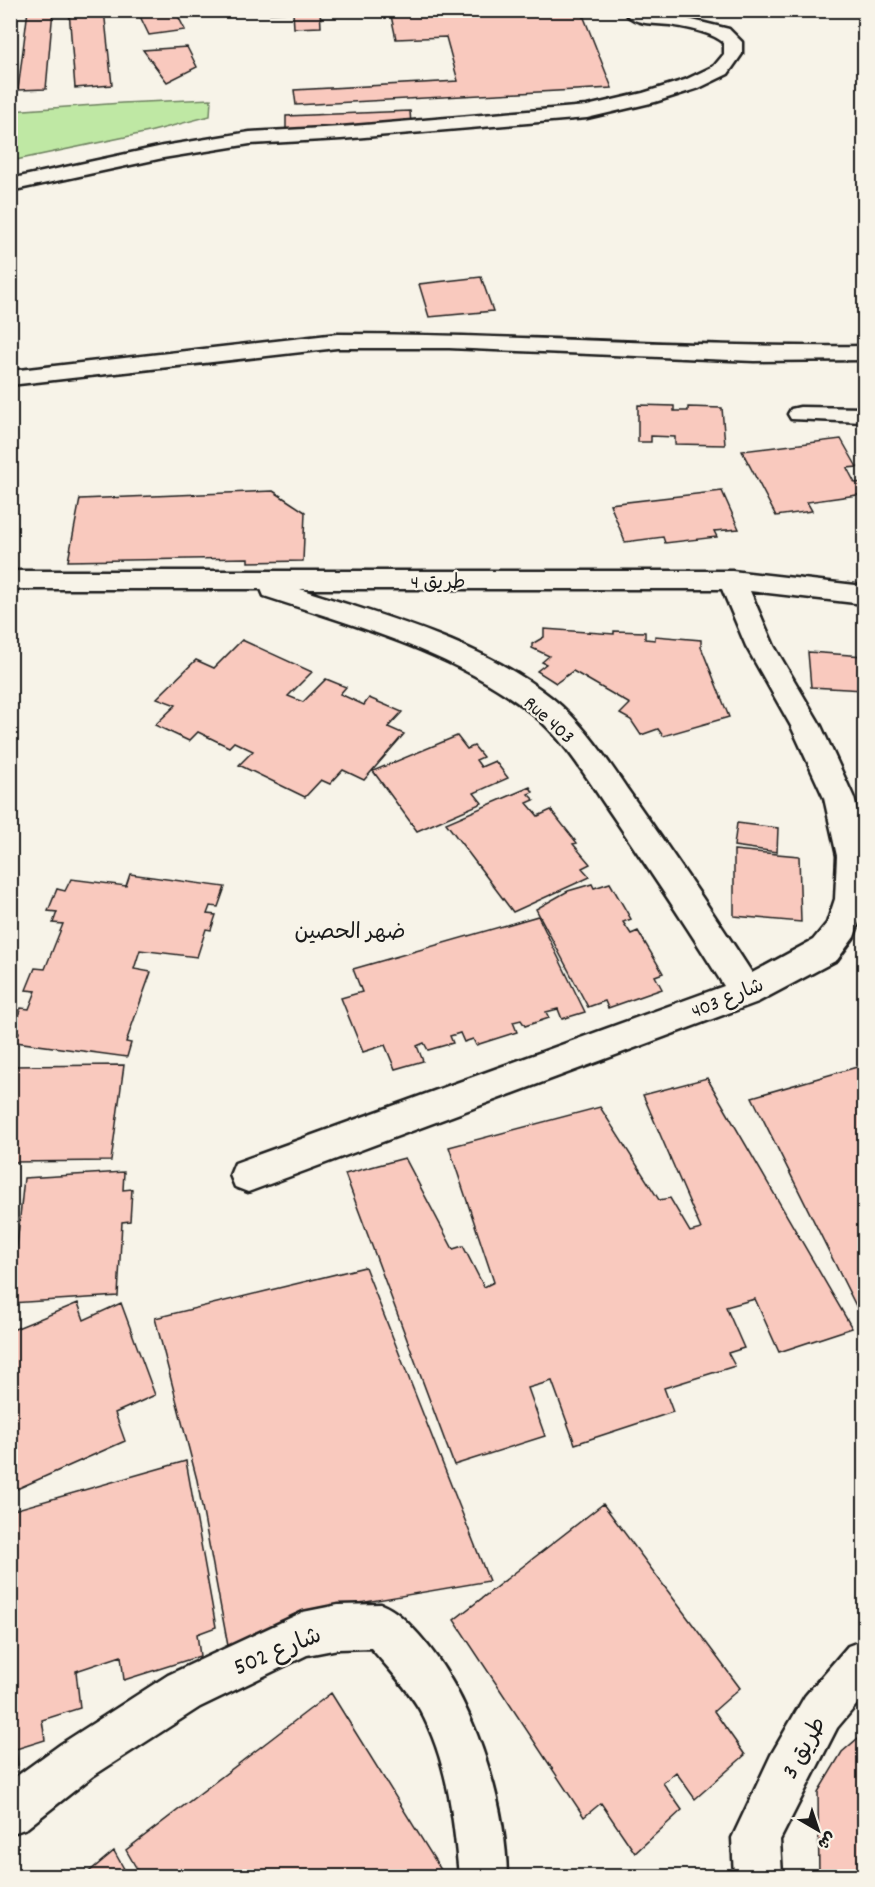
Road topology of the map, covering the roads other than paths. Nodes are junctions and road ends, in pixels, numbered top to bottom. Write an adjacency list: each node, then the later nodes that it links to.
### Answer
1 (630, 10): 2 (street)
2 (675, 15): 3 (street)
3 (10, 185)
4 (864, 353): 5 (street)
5 (10, 378)
6 (800, 414): 7 (street)
7 (864, 414)
8 (10, 580): 10 (street, طريق 4)
9 (732, 580): 10 (street, طريق 4); 11 (street, طريق 4); 12 (street, شارع 403)
10 (246, 581): 12 (street, Rue 403)
11 (864, 595)
12 (746, 992): 13 (street, شارع 403)
13 (248, 1175)
14 (864, 1662): 17 (street, طريق 3)
15 (10, 1811): 16 (street, شارع 502)
16 (483, 1876)
17 (758, 1876)

